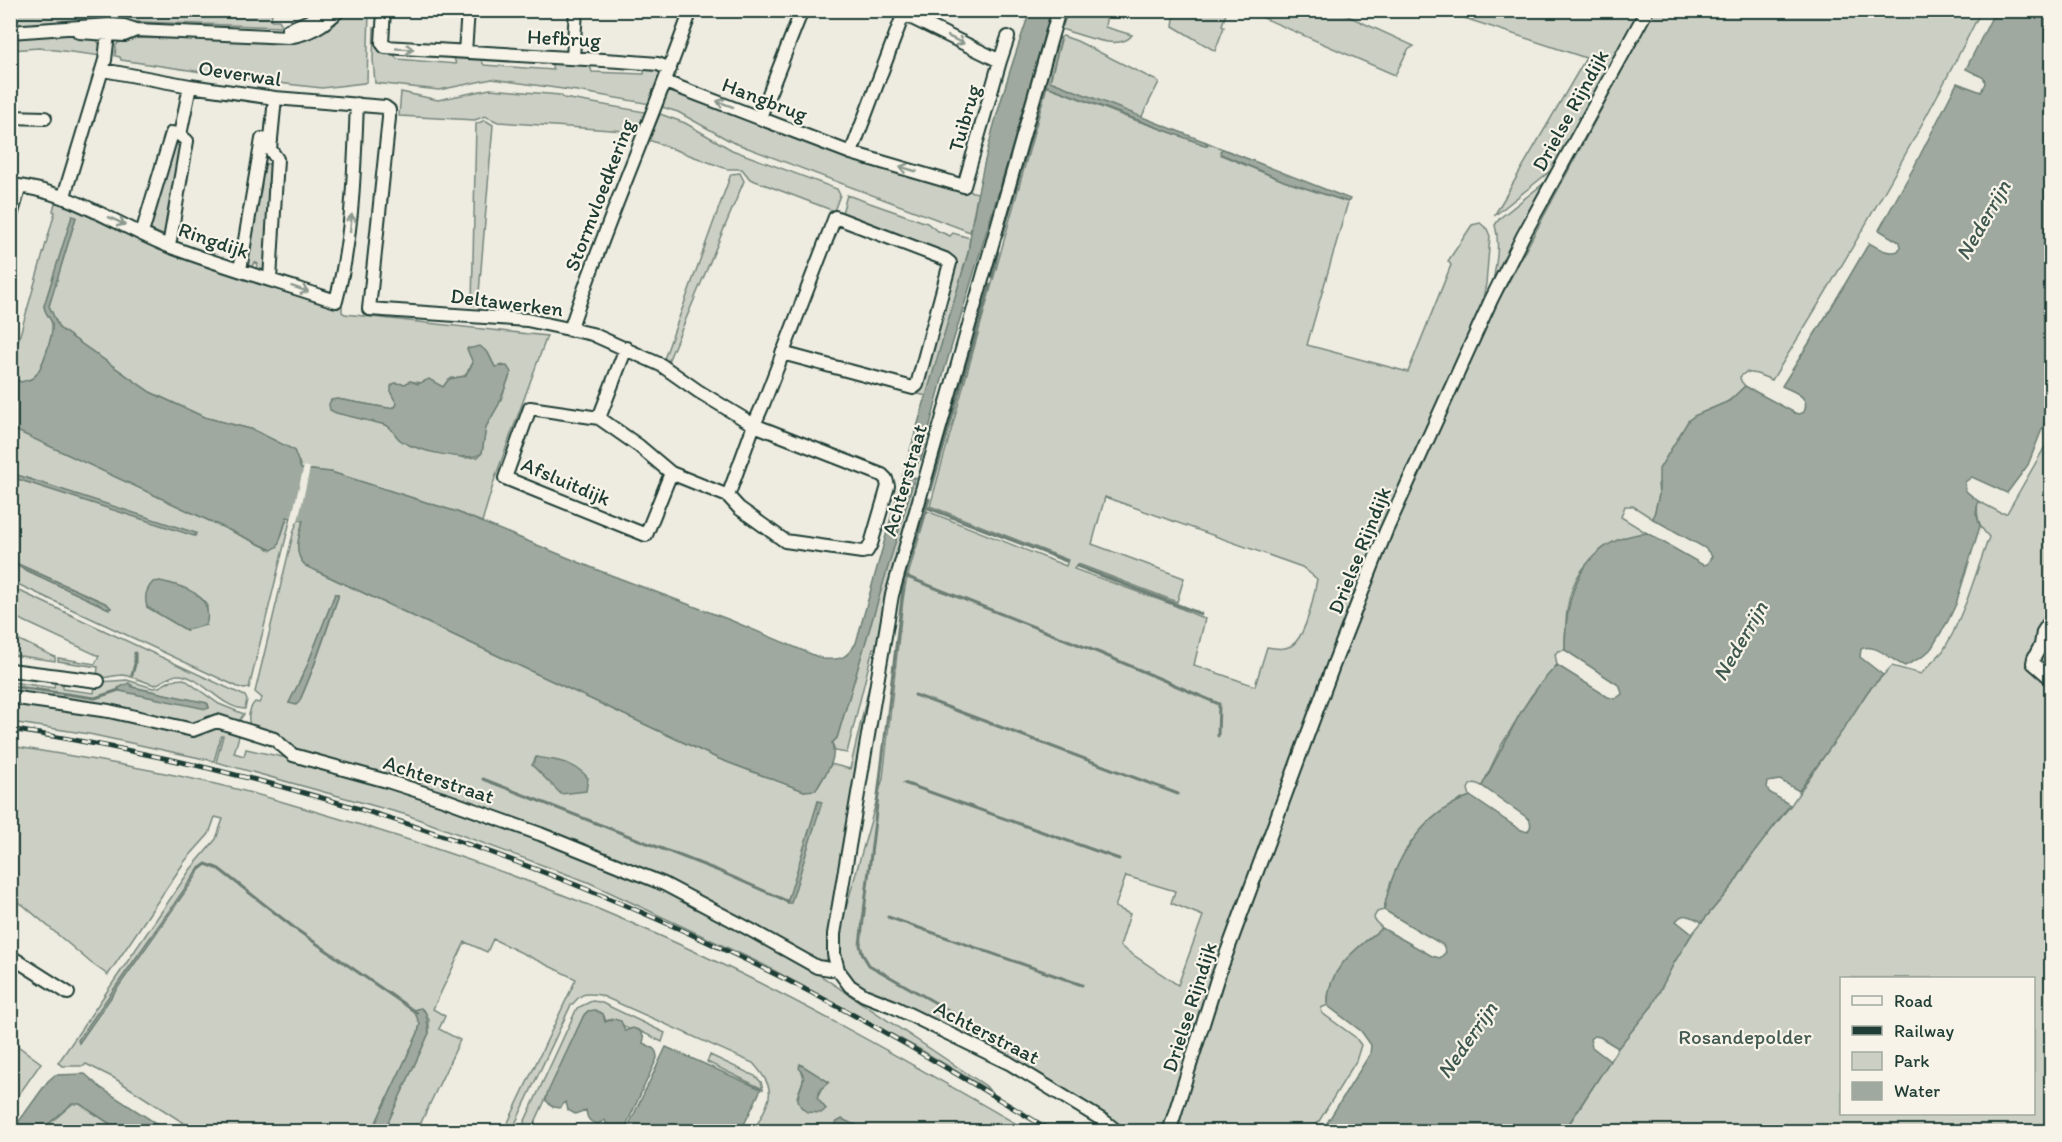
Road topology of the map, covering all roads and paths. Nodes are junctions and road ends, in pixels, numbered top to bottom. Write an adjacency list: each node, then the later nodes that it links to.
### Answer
1 (326, 10): 13 (street)
2 (339, 10): 13 (street)
3 (384, 10): 15 (street, Hefbrug, one-way to 15)
4 (468, 10): 15 (street)
5 (576, 10): 16 (street)
6 (691, 10): 18 (street, Stormvloedkering)
7 (802, 10): 26 (street)
8 (1059, 10): 52 (street, Achterstraat)
9 (1647, 10): 55 (street, Drielse Rijndijk)
10 (904, 12): 17 (street, Tuibrug, one-way to 17); 30 (street)
11 (109, 30): 12 (street); 13 (street); 19 (street)
12 (10, 32)
13 (275, 35)
14 (1008, 37): 17 (street, Tuibrug)
15 (465, 52): 16 (street, Hefbrug)
16 (573, 58): 18 (street, Hefbrug)
17 (1000, 62): 32 (street, Tuibrug)
18 (670, 69): 20 (street, Stormvloedkering)
19 (103, 70): 21 (street, Oeverwal); 33 (street)
20 (665, 82): 26 (street, Hangbrug, one-way to 20); 39 (street, Stormvloedkering)
21 (190, 86): 22 (street, Oeverwal); 28 (street)
22 (275, 98): 23 (street, Oeverwal); 29 (street)
23 (357, 104): 24 (street, Oeverwal); 38 (street, Ringdijk, one-way to 23)
24 (372, 106): 39 (street, Deltawerken)
25 (10, 117): 27 (street)
26 (760, 117): 30 (street, Hangbrug)
27 (45, 118)
28 (183, 138): 35 (street); 36 (street)
29 (271, 141): 37 (street); 38 (street)
30 (851, 153): 32 (street, Hangbrug, one-way to 30)
31 (15, 185): 33 (street, Ringdijk); 34 (street)
32 (964, 186)
33 (64, 196): 35 (street, Ringdijk, one-way to 35)
34 (10, 219)
35 (142, 233): 36 (street, Ringdijk)
36 (169, 246): 37 (street, Ringdijk)
37 (240, 270): 38 (street, Ringdijk)
38 (270, 280)
39 (570, 330): 40 (street, Deltawerken)
40 (626, 348): 42 (street); 43 (street, Deltawerken)
41 (782, 353): 41 (street); 43 (street)
42 (599, 418): 44 (street, Afsluitdijk); 44 (street, Afsluitdijk)
43 (754, 425): 45 (street); 45 (street, Deltawerken)
44 (671, 473): 45 (street, Afsluitdijk)
45 (728, 496)
46 (2052, 618): 48 (street)
47 (10, 670): 49 (street)
48 (2048, 676)
49 (98, 681)
50 (10, 697): 52 (street, Achterstraat)
51 (10, 956): 53 (street)
52 (838, 970): 54 (street, Achterstraat)
53 (68, 993)
54 (1118, 1131)
55 (1169, 1131)

